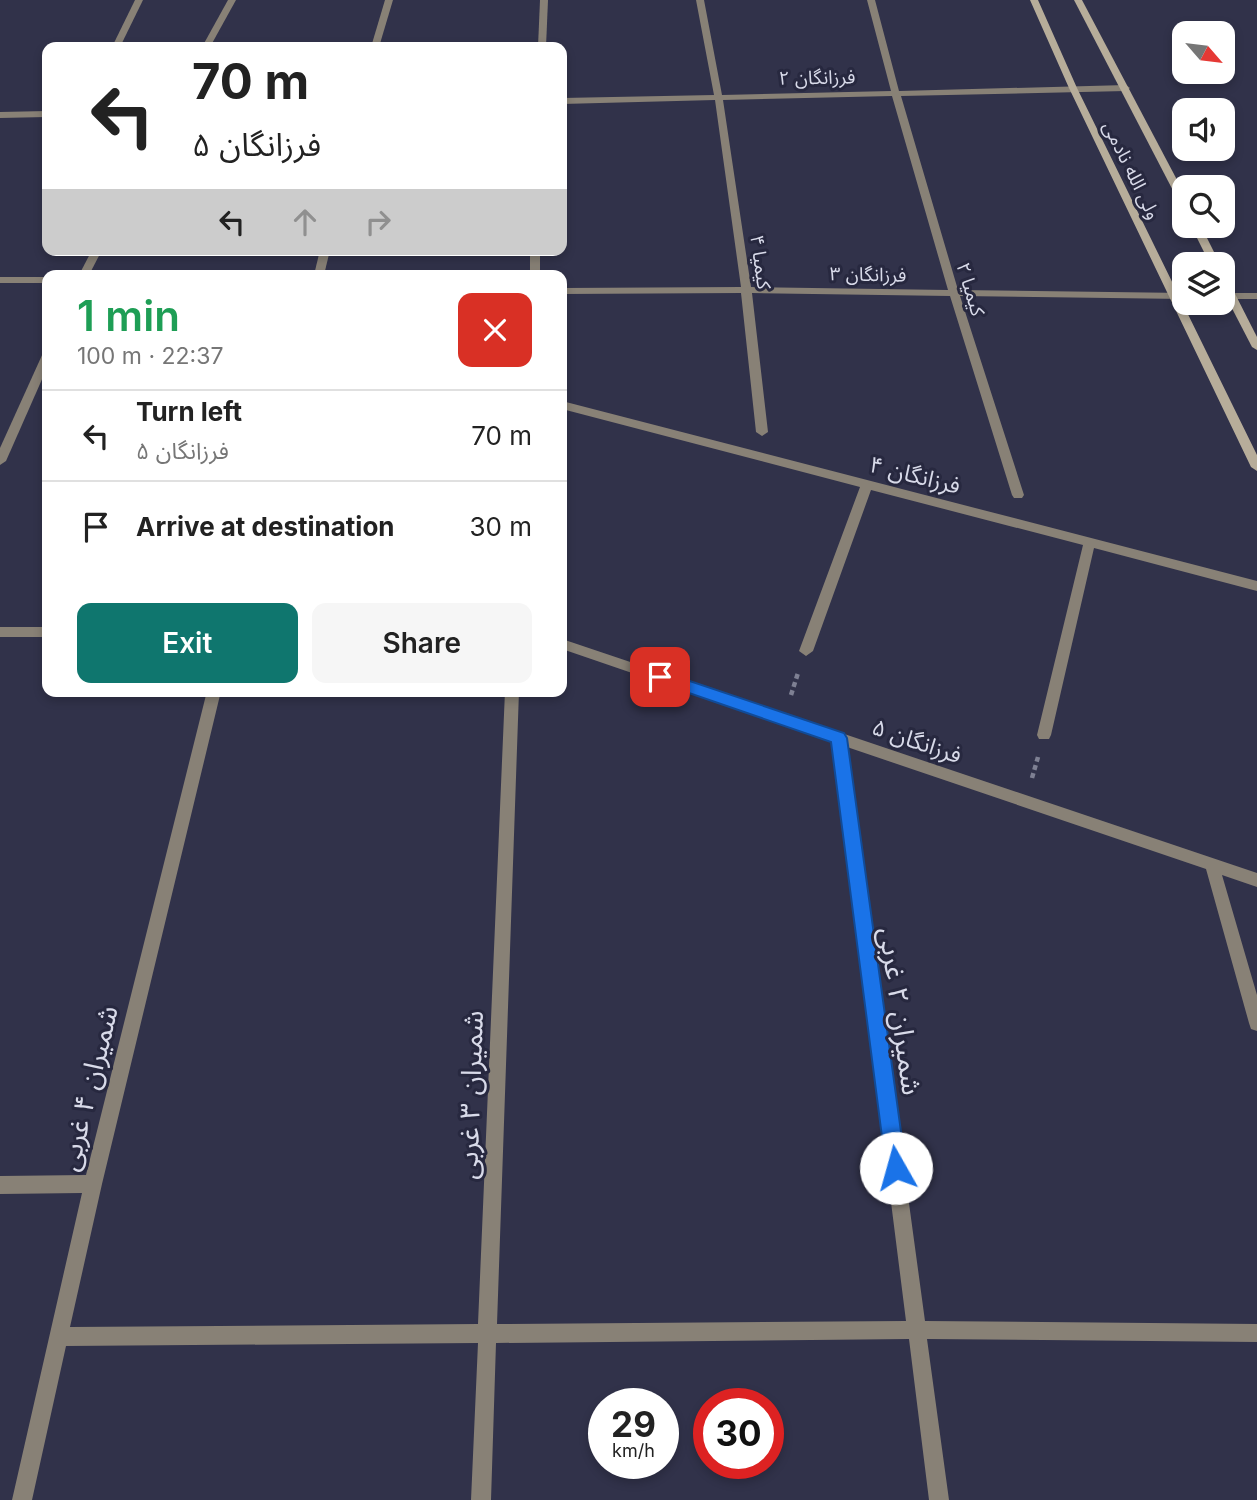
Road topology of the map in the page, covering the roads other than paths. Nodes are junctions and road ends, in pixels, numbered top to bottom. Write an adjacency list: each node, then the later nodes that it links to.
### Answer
1 (139, 0): 9 (street)
2 (232, 0): 10 (street)
3 (388, 0): 11 (street)
4 (544, 0): 12 (street)
5 (700, 0): 16 (street, کیمیا ۴)
6 (871, 0): 15 (street, کیمیا ۲)
7 (1034, 0): 13 (street, ولی الله نادمی)
8 (1078, 0): 14 (street, ولی الله نادمی)
9 (118, 42)
10 (209, 42)
11 (376, 42)
12 (542, 42)
13 (1073, 88): 14 (street, فرزانگان ۲); 15 (street, فرزانگان ۲); 23 (street, ولی الله نادمی)
14 (1126, 89): 20 (street, ولی الله نادمی)
15 (894, 93): 16 (street, فرزانگان ۲); 26 (street, کیمیا ۲)
16 (721, 97): 17 (street, فرزانگان ۲); 24 (street, کیمیا ۴)
17 (567, 101)
18 (42, 114): 19 (street)
19 (0, 115)
20 (1172, 179)
21 (0, 280): 22 (street)
22 (42, 280)
23 (1172, 282)
24 (747, 290): 25 (street, فرزانگان ۳); 26 (street, فرزانگان ۳); 35 (street, کیمیا ۴)
25 (567, 291)
26 (953, 293): 27 (street, فرزانگان ۳); 39 (street, کیمیا ۲)
27 (1172, 296)
28 (1235, 296): 29 (street)
29 (1257, 296)
30 (1235, 310): 32 (street)
31 (1188, 315): 37 (street, ولی الله نادمی)
32 (1257, 347)
33 (42, 367): 36 (street)
34 (567, 406): 38 (street, فرزانگان ۴)
35 (762, 432)
36 (0, 461)
37 (1257, 467)
38 (867, 485): 40 (street, فرزانگان ۴); 45 (street)
39 (1018, 495)
40 (1090, 541): 41 (street, فرزانگان ۴); 48 (street)
41 (1257, 586)
42 (0, 632): 43 (street)
43 (42, 632)
44 (567, 646): 49 (street, فرزانگان ۵)
45 (806, 651)
46 (213, 697): 53 (street, شمیران ۴ غربی)
47 (512, 697): 56 (street, شمیران ۳ غربی)
48 (1044, 735)
49 (839, 738): 50 (street, فرزانگان ۵); 55 (street, شمیران ۲ غربی)
50 (1212, 865): 51 (street, فرزانگان ۵); 52 (street)
51 (1257, 880)
52 (1257, 1023)
53 (93, 1184): 54 (street); 58 (street, شمیران ۴ غربی)
54 (0, 1185)
55 (917, 1330): 56 (street); 57 (street); 61 (street, شمیران ۲ غربی)
56 (487, 1333): 58 (street); 60 (street, شمیران ۳ غربی)
57 (1257, 1334)
58 (58, 1337): 59 (street, شمیران ۴ غربی)
59 (22, 1500)
60 (481, 1500)
61 (939, 1500)

